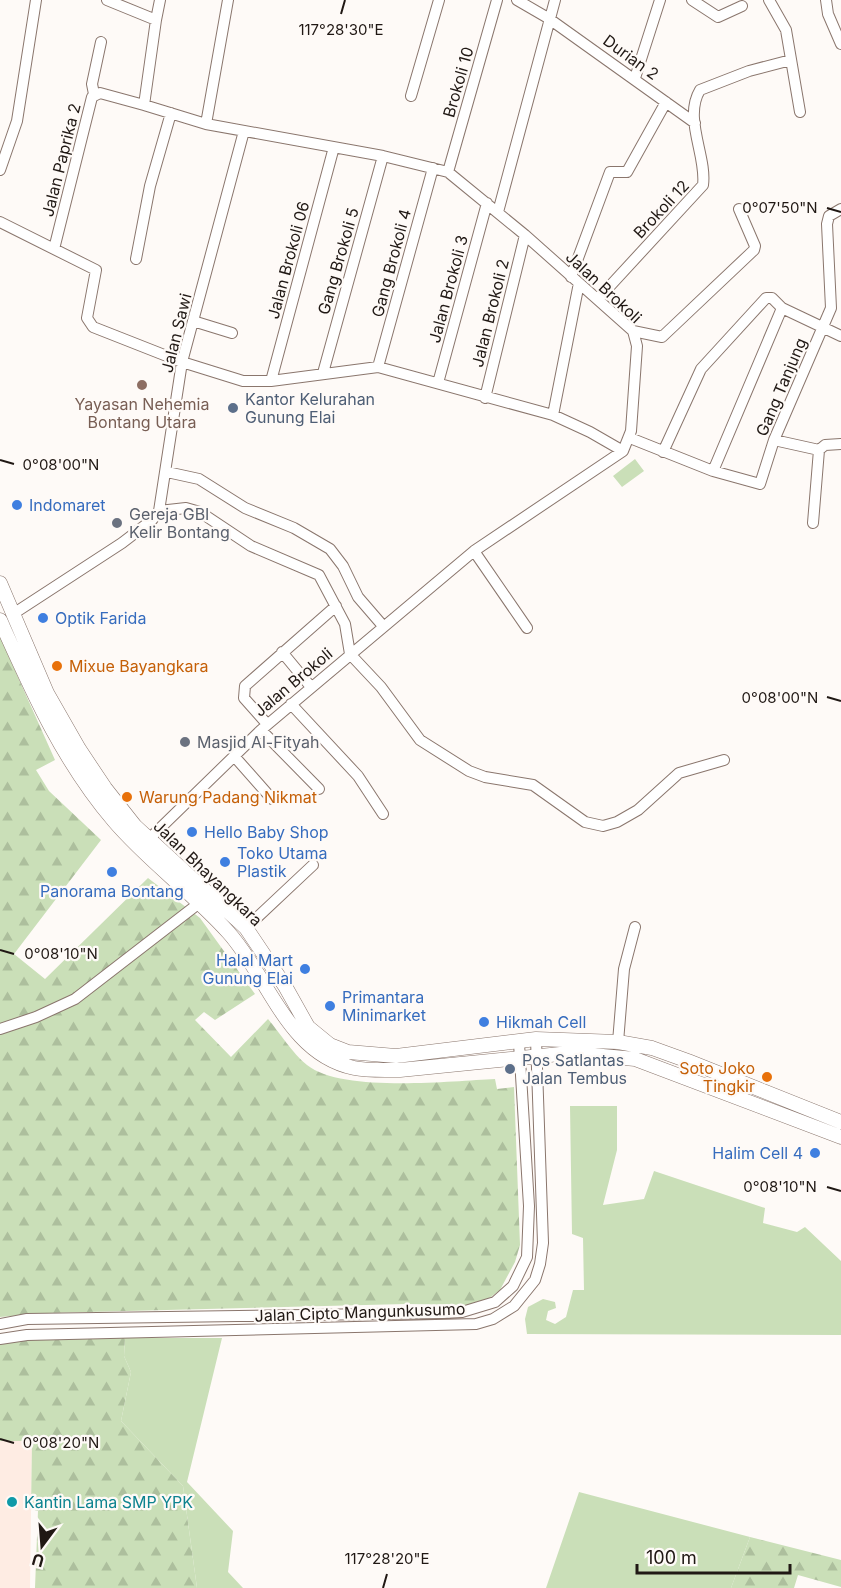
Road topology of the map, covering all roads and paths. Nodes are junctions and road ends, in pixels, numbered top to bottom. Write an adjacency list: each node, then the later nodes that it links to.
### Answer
1 (36, 0): 32 (street)
2 (106, 0): 15 (street)
3 (160, 0): 15 (street)
4 (228, 0): 27 (street)
5 (439, 0): 21 (street)
6 (497, 0): 33 (street, Brokoli 10)
7 (517, 0): 14 (street, Durian 2)
8 (555, 0): 14 (street)
9 (660, 0): 19 (street)
10 (692, 0): 13 (street)
11 (769, 0): 18 (street)
12 (826, 0): 17 (street)
13 (742, 6)
14 (548, 18): 19 (street, Durian 2); 37 (street)
15 (156, 20): 23 (street)
16 (101, 42): 20 (street)
17 (841, 44)
18 (791, 60): 24 (street); 26 (street, Brokoli 12)
19 (635, 78): 22 (street, Durian 2)
20 (94, 94): 23 (street, Jalan Paprika 2); 40 (street, Jalan Paprika 2)
21 (411, 96)
22 (666, 102): 26 (street, Durian 2); 43 (street)
23 (144, 105): 25 (street, Jalan Brokoli)
24 (800, 112)
25 (171, 113): 27 (street, Jalan Brokoli); 41 (street)
26 (695, 123): 44 (street, Brokoli 12)
27 (206, 124): 28 (street, Jalan Brokoli)
28 (244, 130): 29 (street, Jalan Brokoli); 46 (street, Jalan Sawi)
29 (334, 147): 30 (street, Jalan Brokoli); 54 (street, Jalan Brokoli 06)
30 (383, 156): 31 (street, Jalan Brokoli); 53 (street, Gang Brokoli 5)
31 (433, 168): 33 (street, Jalan Brokoli); 52 (street, Gang Brokoli 4)
32 (0, 170)
33 (448, 172): 34 (street, Jalan Brokoli)
34 (487, 203): 37 (street, Jalan Brokoli); 55 (street, Jalan Brokoli 3)
35 (740, 209): 48 (street)
36 (841, 210): 42 (street)
37 (498, 212): 39 (street, Jalan Brokoli)
38 (0, 222): 40 (street)
39 (525, 235): 43 (street, Jalan Brokoli); 56 (street, Jalan Brokoli 2)
40 (54, 249): 51 (street)
41 (136, 259)
42 (836, 279): 47 (street, Gang Tanjung)
43 (575, 280): 44 (street, Jalan Brokoli); 57 (street)
44 (598, 299): 48 (street, Jalan Brokoli)
45 (782, 308): 47 (street); 63 (street); 64 (street)
46 (193, 321): 49 (street); 51 (street, Jalan Sawi)
47 (824, 323): 50 (street); 59 (street, Gang Tanjung)
48 (633, 331): 58 (street, Jalan Brokoli)
49 (232, 333)
50 (841, 336)
51 (182, 362): 54 (street); 65 (street, Jalan Sawi)
52 (378, 367): 53 (street); 55 (street)
53 (322, 373): 54 (street)
54 (271, 381)
55 (438, 383): 56 (street)
56 (485, 398): 57 (street)
57 (553, 415): 62 (street)
58 (630, 438): 62 (street, Jalan Brokoli); 63 (street)
59 (774, 440): 61 (street); 64 (street, Gang Tanjung)
60 (841, 444): 61 (street)
61 (819, 450): 67 (street)
62 (623, 452): 68 (street, Jalan Brokoli)
63 (663, 452): 64 (street)
64 (713, 471)
65 (166, 477): 66 (street, Jalan Sawi); 72 (street)
66 (160, 508): 70 (street); 71 (street)
67 (813, 523)
68 (474, 550): 72 (street, Jalan Brokoli); 73 (street)
69 (1, 586): 71 (main road, Jalan Bhayangkara)
70 (336, 606): 74 (street); 75 (street)
71 (7, 617): 84 (main road, Jalan Bhayangkara); 86 (main road, Jalan Bhayangkara)
72 (380, 628): 75 (street, Jalan Brokoli)
73 (526, 628)
74 (282, 652): 76 (street); 78 (street)
75 (350, 654): 76 (street, Jalan Brokoli); 80 (street)
76 (311, 687): 77 (street, Jalan Brokoli)
77 (291, 704): 78 (street, Jalan Brokoli); 83 (street)
78 (264, 727): 79 (street, Jalan Brokoli); 81 (street)
79 (234, 756): 82 (street); 84 (street, Jalan Brokoli)
80 (724, 760)
81 (319, 789)
82 (272, 800)
83 (383, 814)
84 (149, 839): 88 (main road, Jalan Bhayangkara)
85 (313, 865): 88 (street)
86 (198, 904): 89 (street); 94 (main road, Jalan Bhayangkara)
87 (635, 927): 91 (street)
88 (246, 928): 92 (main road, Jalan Bhayangkara)
89 (0, 1029)
90 (536, 1039): 91 (main road, Jalan Bhayangkara); 92 (main road, Jalan Bhayangkara); 93 (street, Jalan Cipto Mangunkusumo)
91 (618, 1042): 95 (main road, Jalan Bhayangkara)
92 (519, 1043): 94 (street, Jalan Cipto Mangunkusumo)
93 (537, 1057): 94 (main road, Jalan Bhayangkara); 95 (main road, Jalan Bhayangkara); 100 (street, Jalan Cipto Mangunkusumo)
94 (518, 1059): 98 (street, Jalan Cipto Mangunkusumo)
95 (816, 1120): 96 (main road); 97 (main road)
96 (841, 1122)
97 (841, 1137)
98 (174, 1316): 99 (street, Jalan Cipto Mangunkusumo); 100 (street)
99 (0, 1324)
100 (174, 1333): 101 (street, Jalan Cipto Mangunkusumo)
101 (0, 1339)

